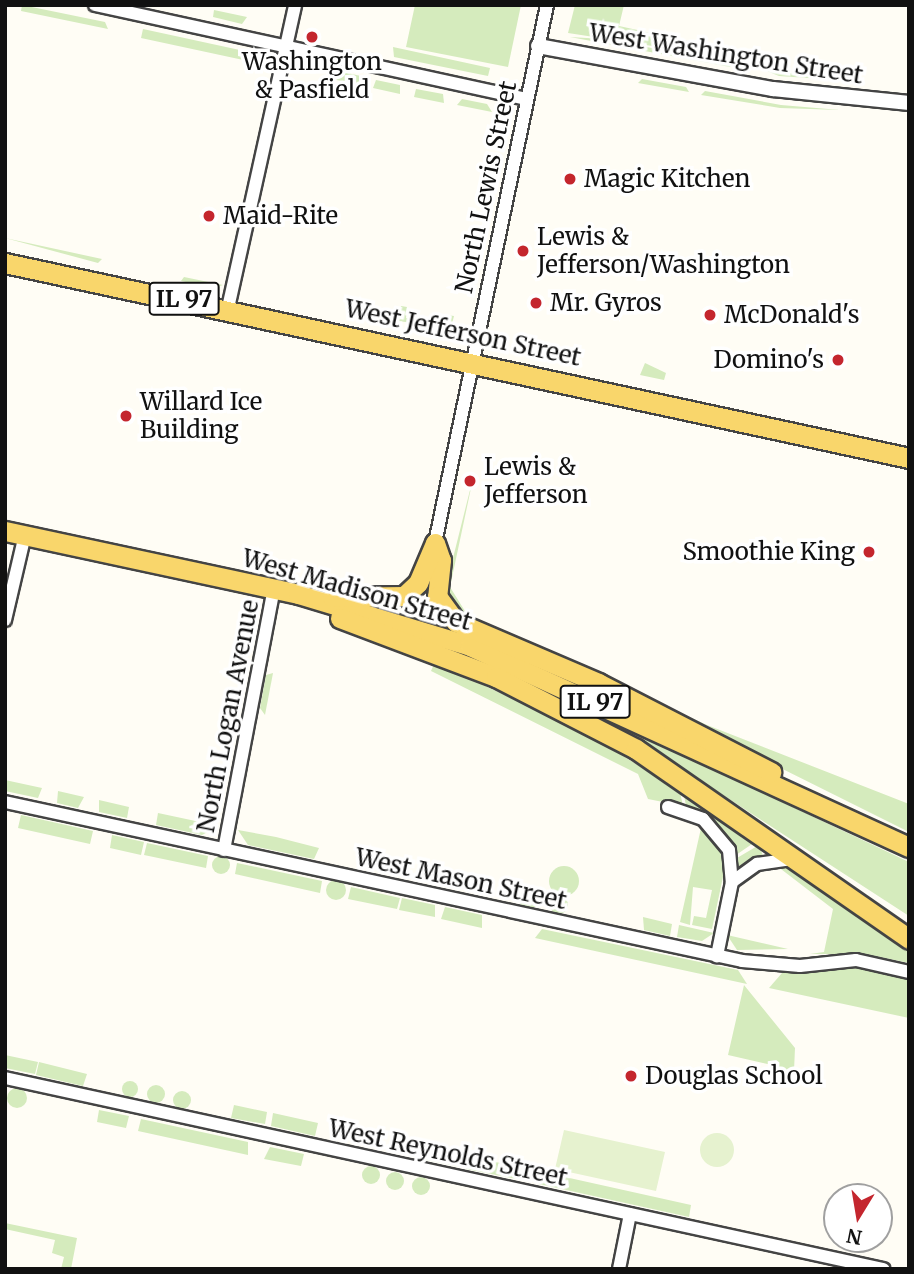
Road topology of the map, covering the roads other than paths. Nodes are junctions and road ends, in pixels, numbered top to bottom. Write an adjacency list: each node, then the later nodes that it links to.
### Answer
1 (95, 5): 5 (street)
2 (295, 5): 5 (street)
3 (547, 5): 4 (street, North Lewis Street)
4 (538, 46): 6 (street, North Lewis Street); 7 (street, West Washington Street)
5 (286, 47): 6 (street); 9 (street)
6 (526, 99): 10 (street, North Lewis Street)
7 (909, 103)
8 (5, 263): 9 (main road, West Jefferson Street / IL 97)
9 (228, 308): 10 (main road, West Jefferson Street / IL 97)
10 (471, 359): 11 (main road, West Jefferson Street / IL 97); 13 (street, North Lewis Street)
11 (909, 458)
12 (15, 533): 14 (main road, West Madison Street / IL 97); 16 (street)
13 (435, 543): 15 (main road); 19 (main road)
14 (274, 589): 15 (main road, West Madison Street / IL 97); 21 (street, North Logan Avenue)
15 (313, 598): 19 (main road, West Madison Street / IL 97); 22 (main road)
16 (5, 620)
17 (5, 802): 21 (street, West Mason Street)
18 (668, 807): 23 (street)
19 (869, 828): 20 (main road, West Madison Street / IL 97)
20 (909, 848)
21 (224, 850): 27 (street, West Mason Street)
22 (799, 859): 23 (street); 24 (main road)
23 (732, 882): 27 (street)
24 (869, 906): 25 (main road); 26 (main road)
25 (909, 929)
26 (909, 939)
27 (717, 956): 28 (street, West Mason Street)
28 (909, 972)
29 (5, 1078): 30 (street, West Reynolds Street)
30 (630, 1214): 31 (street); 32 (street, West Reynolds Street)
31 (619, 1269)
32 (883, 1269)

